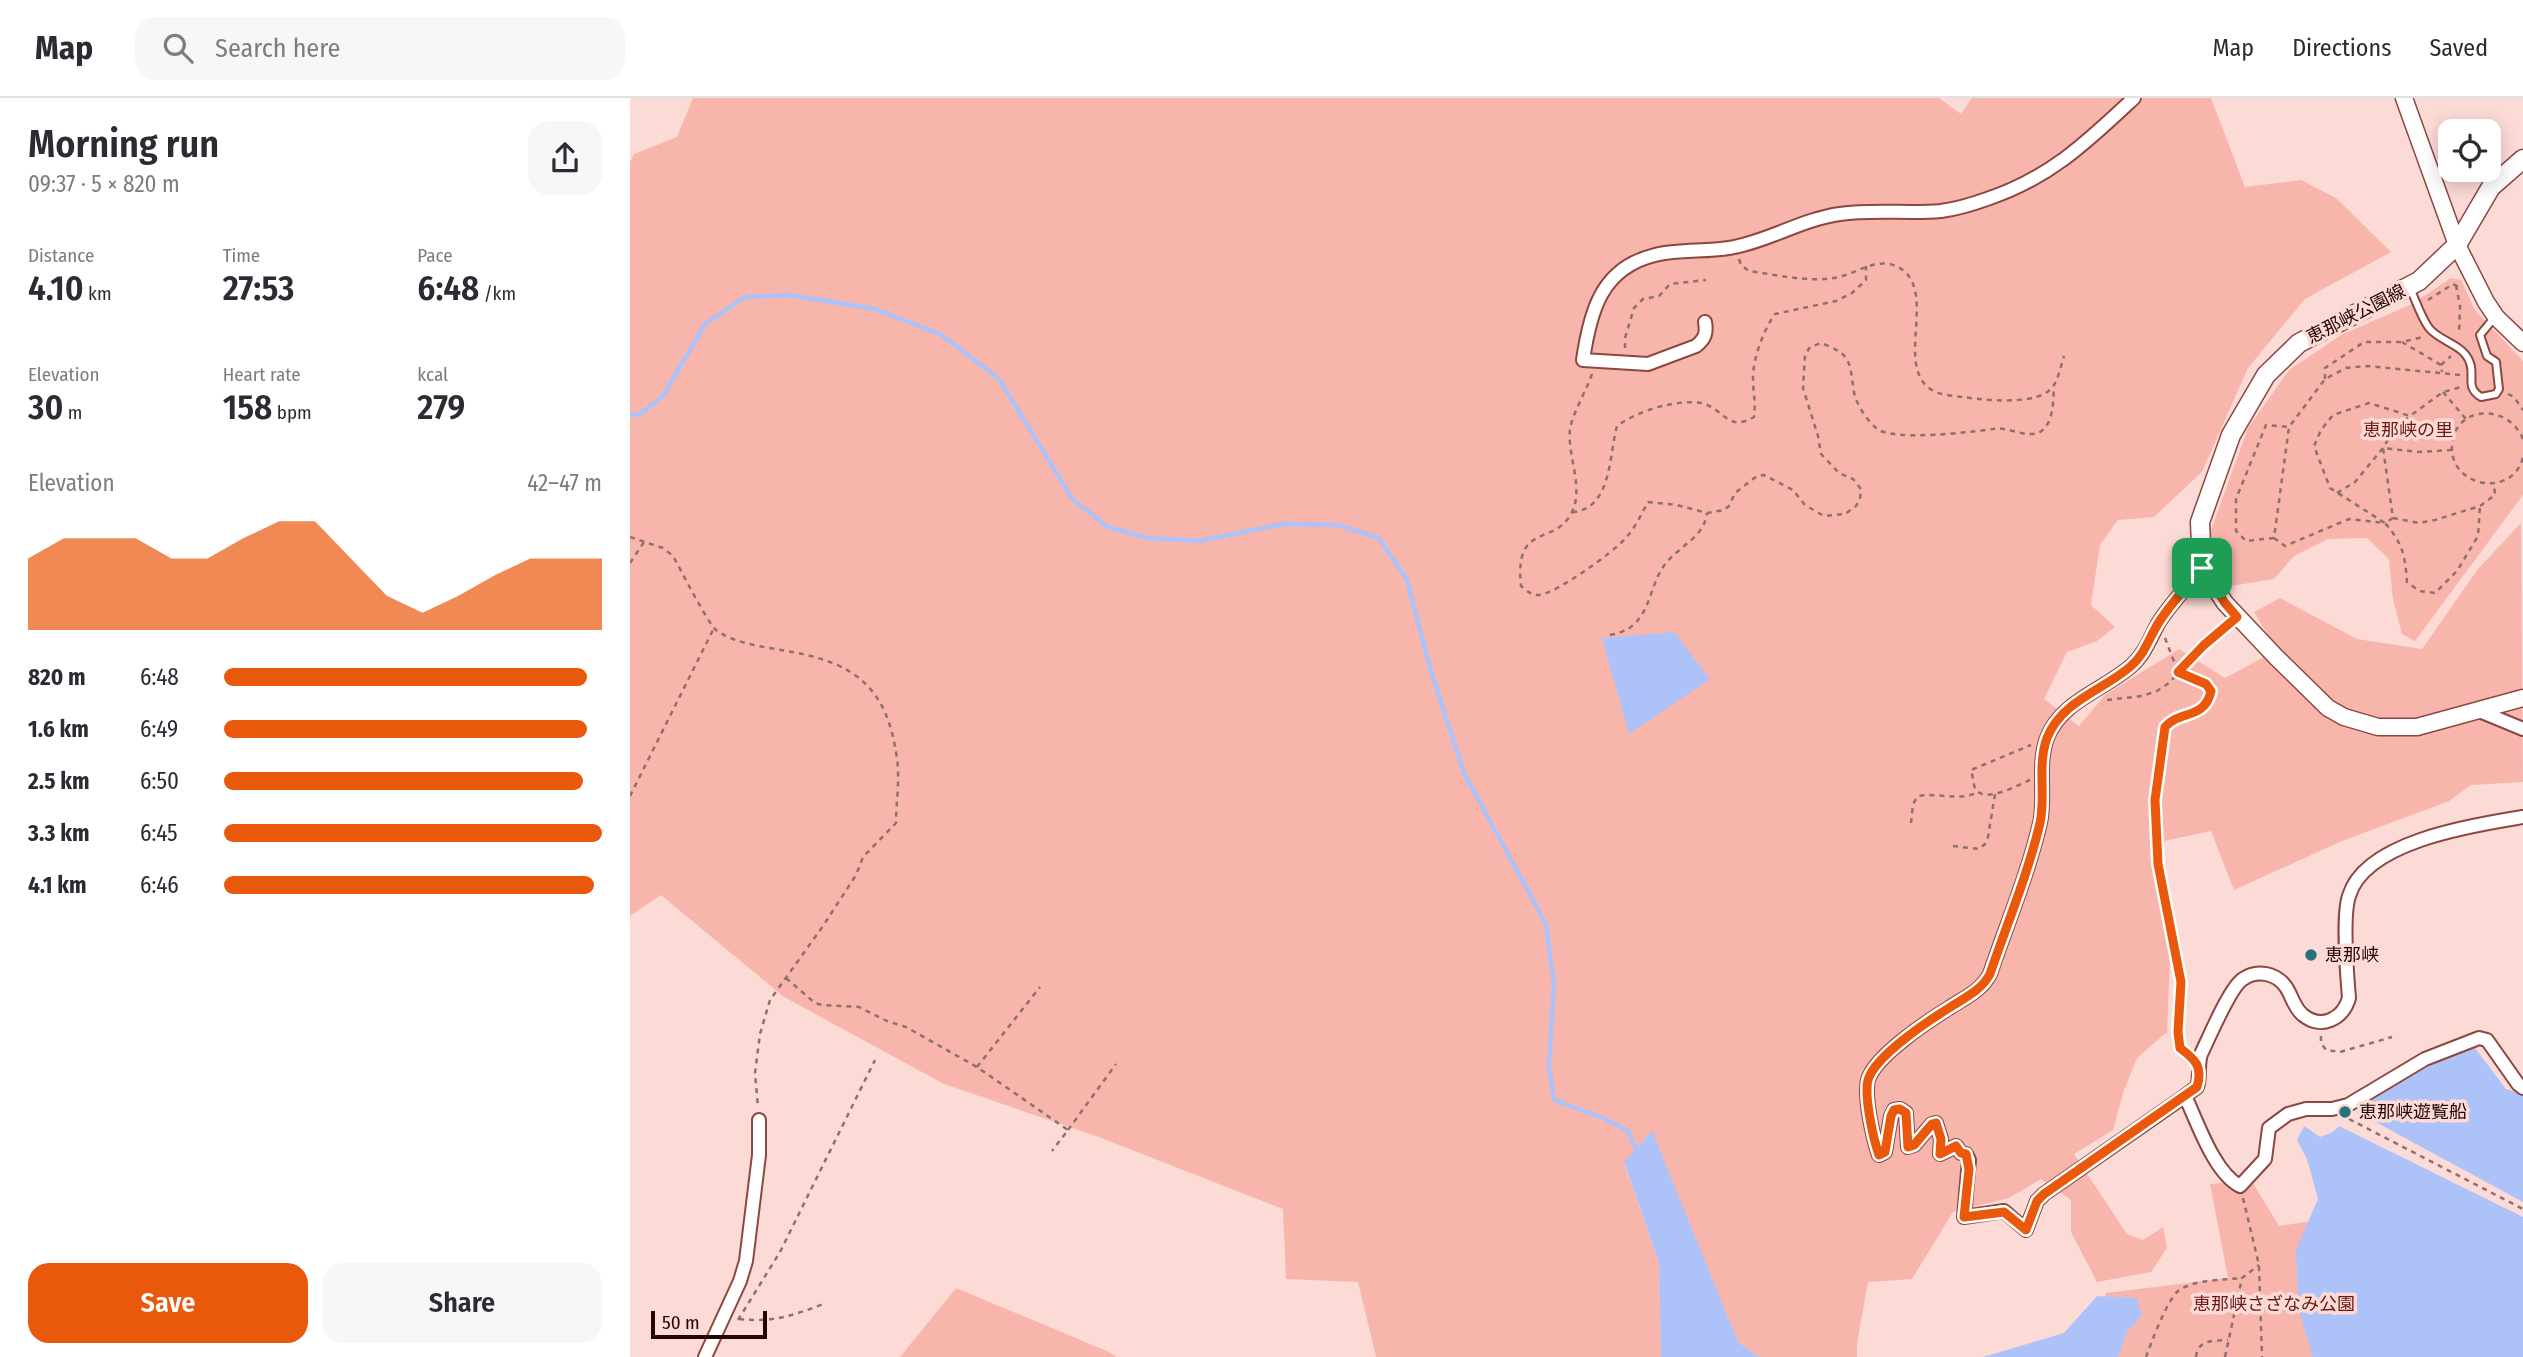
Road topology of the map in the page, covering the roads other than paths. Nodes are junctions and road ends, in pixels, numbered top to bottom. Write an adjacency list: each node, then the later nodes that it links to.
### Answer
1 (2134, 98): 7 (street)
2 (2404, 98): 4 (street)
3 (2523, 159): 4 (main road, 恵那峡公園線)
4 (2457, 245): 5 (main road, 恵那峡公園線); 6 (street)
5 (2409, 287): 6 (lane); 9 (main road, 恵那峡公園線)
6 (2496, 317): 8 (street)
7 (1705, 322)
8 (2523, 343)
9 (2202, 568): 11 (street); 15 (street)
10 (2523, 698): 11 (street)
11 (2477, 710): 12 (street)
12 (2523, 729)
13 (2523, 817): 15 (street)
14 (2523, 1087): 15 (street)
15 (2185, 1096)
16 (759, 1120): 17 (street)
17 (705, 1357)

